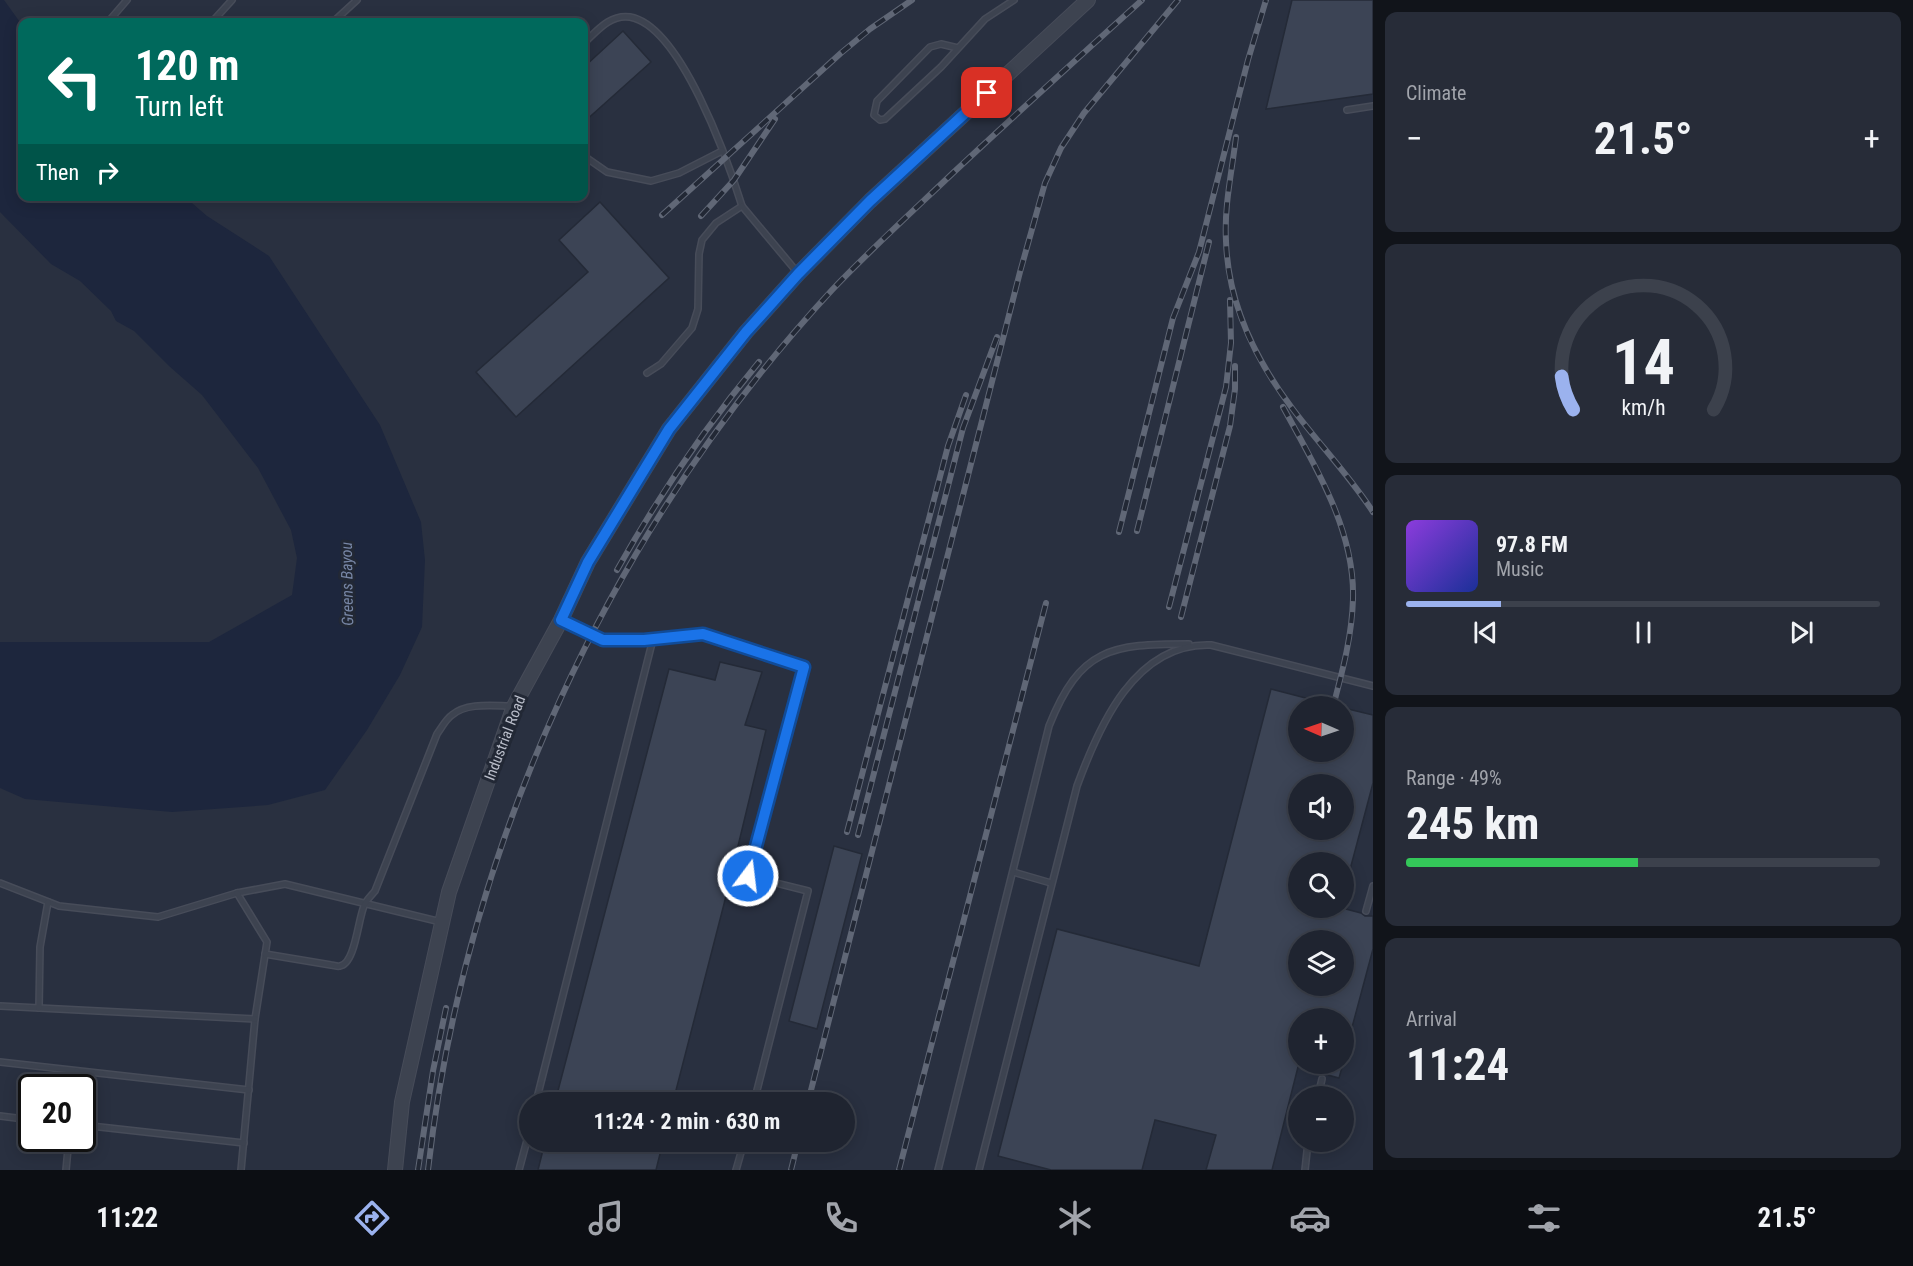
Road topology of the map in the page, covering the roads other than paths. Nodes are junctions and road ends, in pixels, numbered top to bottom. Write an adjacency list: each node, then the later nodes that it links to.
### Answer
1 (128, 0): 6 (lane)
2 (232, 0): 7 (lane)
3 (357, 0): 8 (lane)
4 (1014, 0): 10 (lane)
5 (1088, 0): 16 (street, Industrial Road)
6 (112, 18)
7 (216, 18)
8 (337, 18)
9 (588, 39): 13 (lane)
10 (958, 48): 10 (lane)
11 (1373, 106): 12 (lane)
12 (1347, 110)
13 (722, 151): 14 (lane); 15 (lane)
14 (588, 159)
15 (742, 206): 16 (lane); 17 (lane)
16 (798, 274): 18 (street, Industrial Road)
17 (647, 373)
18 (561, 620): 19 (lane); 22 (street, Industrial Road)
19 (653, 639): 42 (lane); 43 (lane)
20 (1195, 644): 21 (lane); 23 (lane); 25 (lane)
21 (1373, 686)
22 (514, 706): 29 (lane); 31 (street, Industrial Road)
23 (1013, 872): 25 (lane); 57 (lane)
24 (0, 883): 28 (lane)
25 (1052, 883): 58 (lane)
26 (1373, 886): 30 (lane)
27 (237, 893): 28 (lane); 29 (lane); 32 (lane)
28 (48, 902): 34 (lane)
29 (365, 904): 31 (lane); 32 (lane)
30 (1366, 911)
31 (441, 922): 54 (street, Industrial Road)
32 (265, 954): 35 (lane)
33 (0, 1006): 34 (lane)
34 (39, 1008): 35 (lane)
35 (255, 1019): 41 (lane)
36 (0, 1062): 37 (lane)
37 (77, 1071): 38 (lane); 41 (lane)
38 (77, 1074)
39 (1322, 1079): 40 (lane)
40 (1320, 1086)
41 (249, 1090): 47 (lane)
42 (539, 1092)
43 (757, 1092)
44 (0, 1116): 45 (lane)
45 (18, 1118)
46 (96, 1127): 47 (lane)
47 (244, 1143): 53 (lane)
48 (68, 1152): 52 (lane)
49 (524, 1152): 55 (lane)
50 (741, 1152): 56 (lane)
51 (1307, 1152): 59 (lane)
52 (66, 1170)
53 (241, 1170)
54 (395, 1170)
55 (519, 1170)
56 (736, 1170)
57 (938, 1170)
58 (979, 1170)
59 (1305, 1170)

